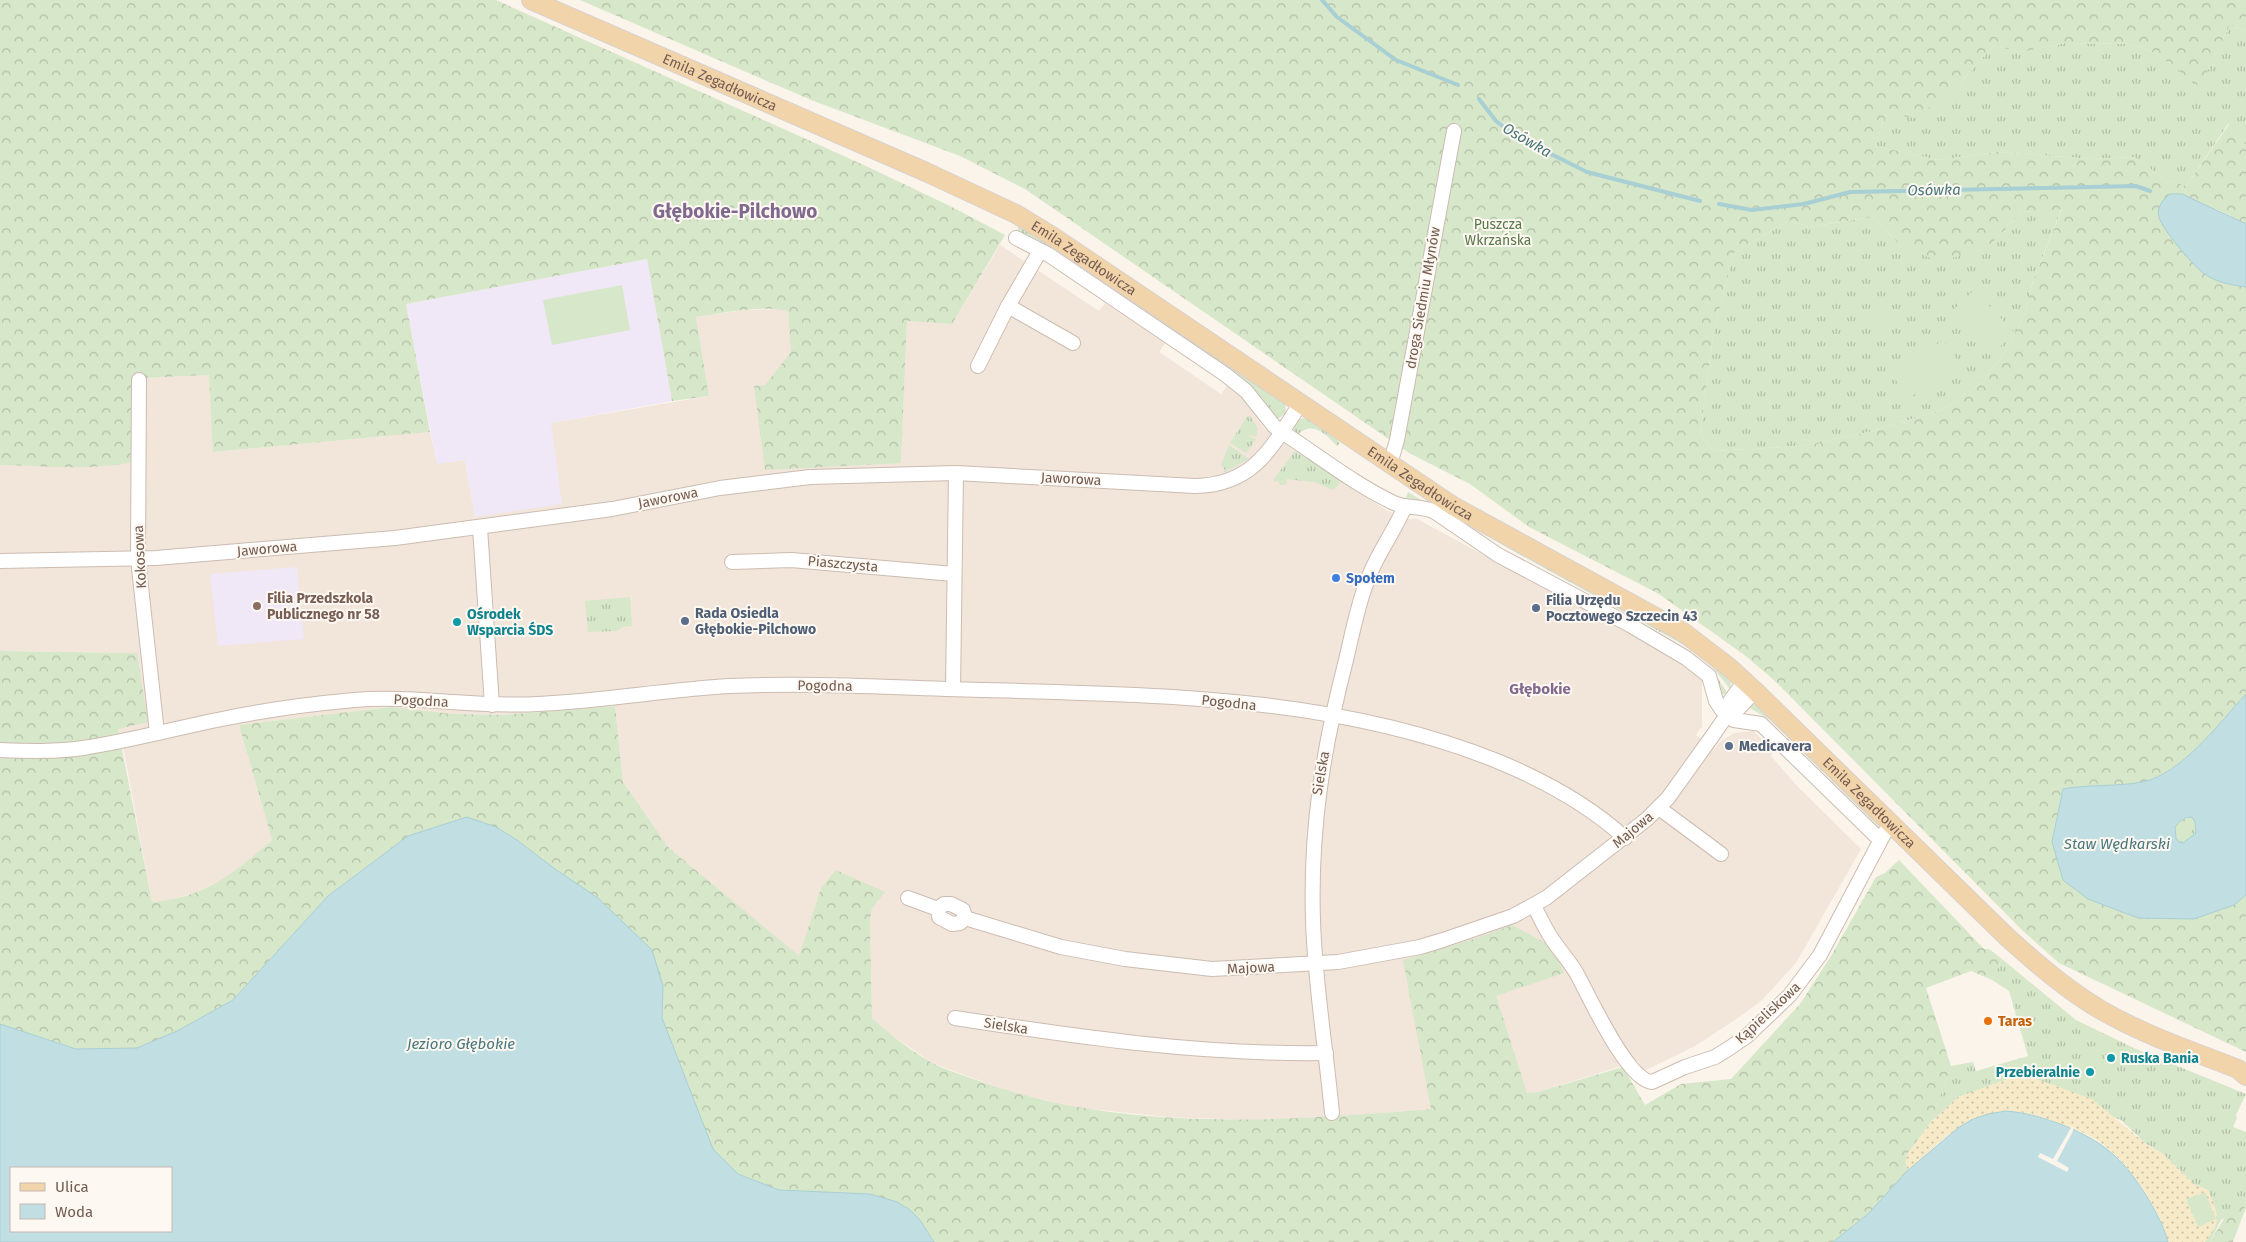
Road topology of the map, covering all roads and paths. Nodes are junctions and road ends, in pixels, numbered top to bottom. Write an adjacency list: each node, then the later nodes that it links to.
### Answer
1 (531, 0): 9 (main road, Emila Zegadłowicza)
2 (1454, 131): 11 (street, droga Siedmiu Młynów)
3 (1016, 238): 4 (street)
4 (1040, 251): 5 (street); 10 (street)
5 (1008, 306): 6 (street); 7 (street)
6 (1073, 344)
7 (978, 366)
8 (139, 380): 15 (street, Kokosowa)
9 (1301, 403): 10 (street, Jaworowa); 11 (main road, Emila Zegadłowicza)
10 (1282, 432): 12 (street, Jaworowa); 13 (street)
11 (1390, 464): 19 (main road, Emila Zegadłowicza)
12 (956, 473): 14 (street, Jaworowa); 18 (street)
13 (1405, 506): 22 (street, Sielska); 23 (street)
14 (480, 528): 15 (street, Jaworowa); 21 (street)
15 (138, 559): 16 (street, Jaworowa); 24 (street, Kokosowa)
16 (0, 561)
17 (732, 562): 18 (street, Piaszczysta)
18 (954, 574): 20 (street)
19 (1750, 686): 23 (street, Majowa); 27 (main road, Emila Zegadłowicza)
20 (953, 689): 21 (street, Pogodna); 22 (street, Pogodna)
21 (492, 705): 24 (street, Pogodna)
22 (1332, 715): 28 (street, Pogodna); 33 (street, Sielska)
23 (1726, 715): 26 (street, Majowa); 29 (street)
24 (157, 733): 25 (street, Pogodna)
25 (0, 750)
26 (1659, 808): 28 (street, Majowa); 30 (street, Majowa)
27 (1892, 825): 29 (street, Kąpieliskowa); 36 (main road, Emila Zegadłowicza)
28 (1625, 838): 32 (street, Majowa)
29 (1880, 839): 32 (street, Kąpieliskowa)
30 (1721, 854)
31 (908, 898): 33 (street, Majowa)
32 (1534, 906): 33 (street, Majowa)
33 (1315, 964): 35 (street, Sielska)
34 (955, 1018): 35 (street, Sielska)
35 (1326, 1053): 37 (street, Sielska)
36 (2243, 1071)
37 (1332, 1113)

